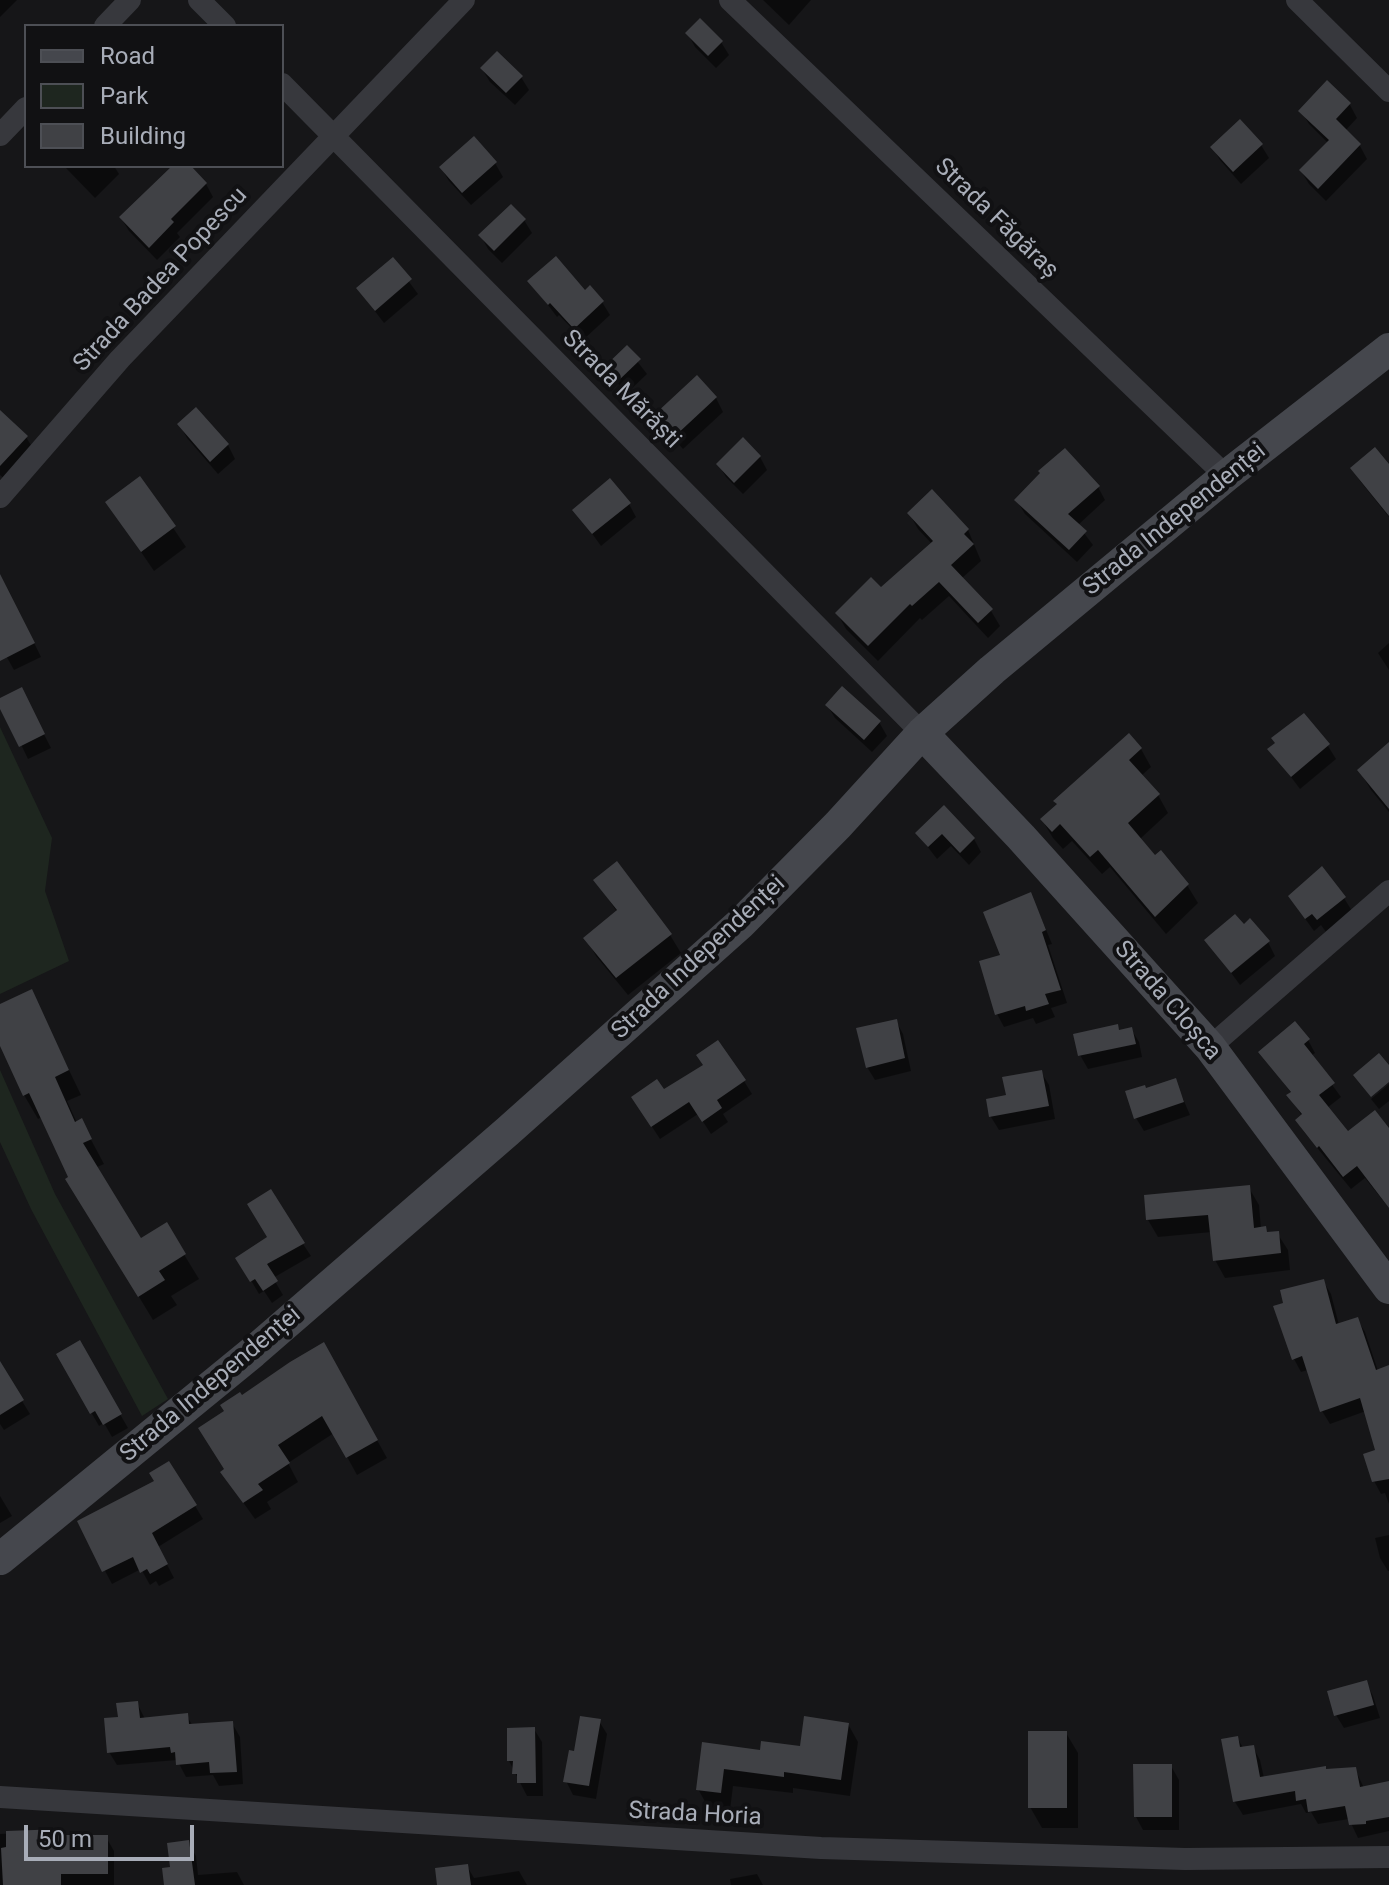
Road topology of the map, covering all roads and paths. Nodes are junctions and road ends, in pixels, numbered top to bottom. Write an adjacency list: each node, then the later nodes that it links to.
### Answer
1 (130, 0): 6 (street)
2 (199, 0): 7 (street)
3 (464, 0): 12 (street, Strada Badea Popescu)
4 (730, 0): 14 (street, Strada Făgăraș)
5 (1297, 0): 9 (street)
6 (107, 24)
7 (223, 24)
8 (284, 86): 12 (street, Strada Mărăști)
9 (1389, 91)
10 (24, 110): 11 (street)
11 (0, 135)
12 (333, 136): 15 (street, Strada Badea Popescu); 16 (street, Strada Mărăști)
13 (1389, 349): 14 (street, Strada Independenței)
14 (1226, 476): 16 (street, Strada Independenței)
15 (0, 497)
16 (922, 733): 18 (street, Strada Cloșca); 20 (street, Strada Independenței)
17 (1389, 891): 18 (street)
18 (1210, 1047): 19 (street, Strada Cloșca)
19 (1389, 1288)
20 (0, 1559)
21 (0, 1797): 22 (street, Strada Horia)
22 (1389, 1857)

